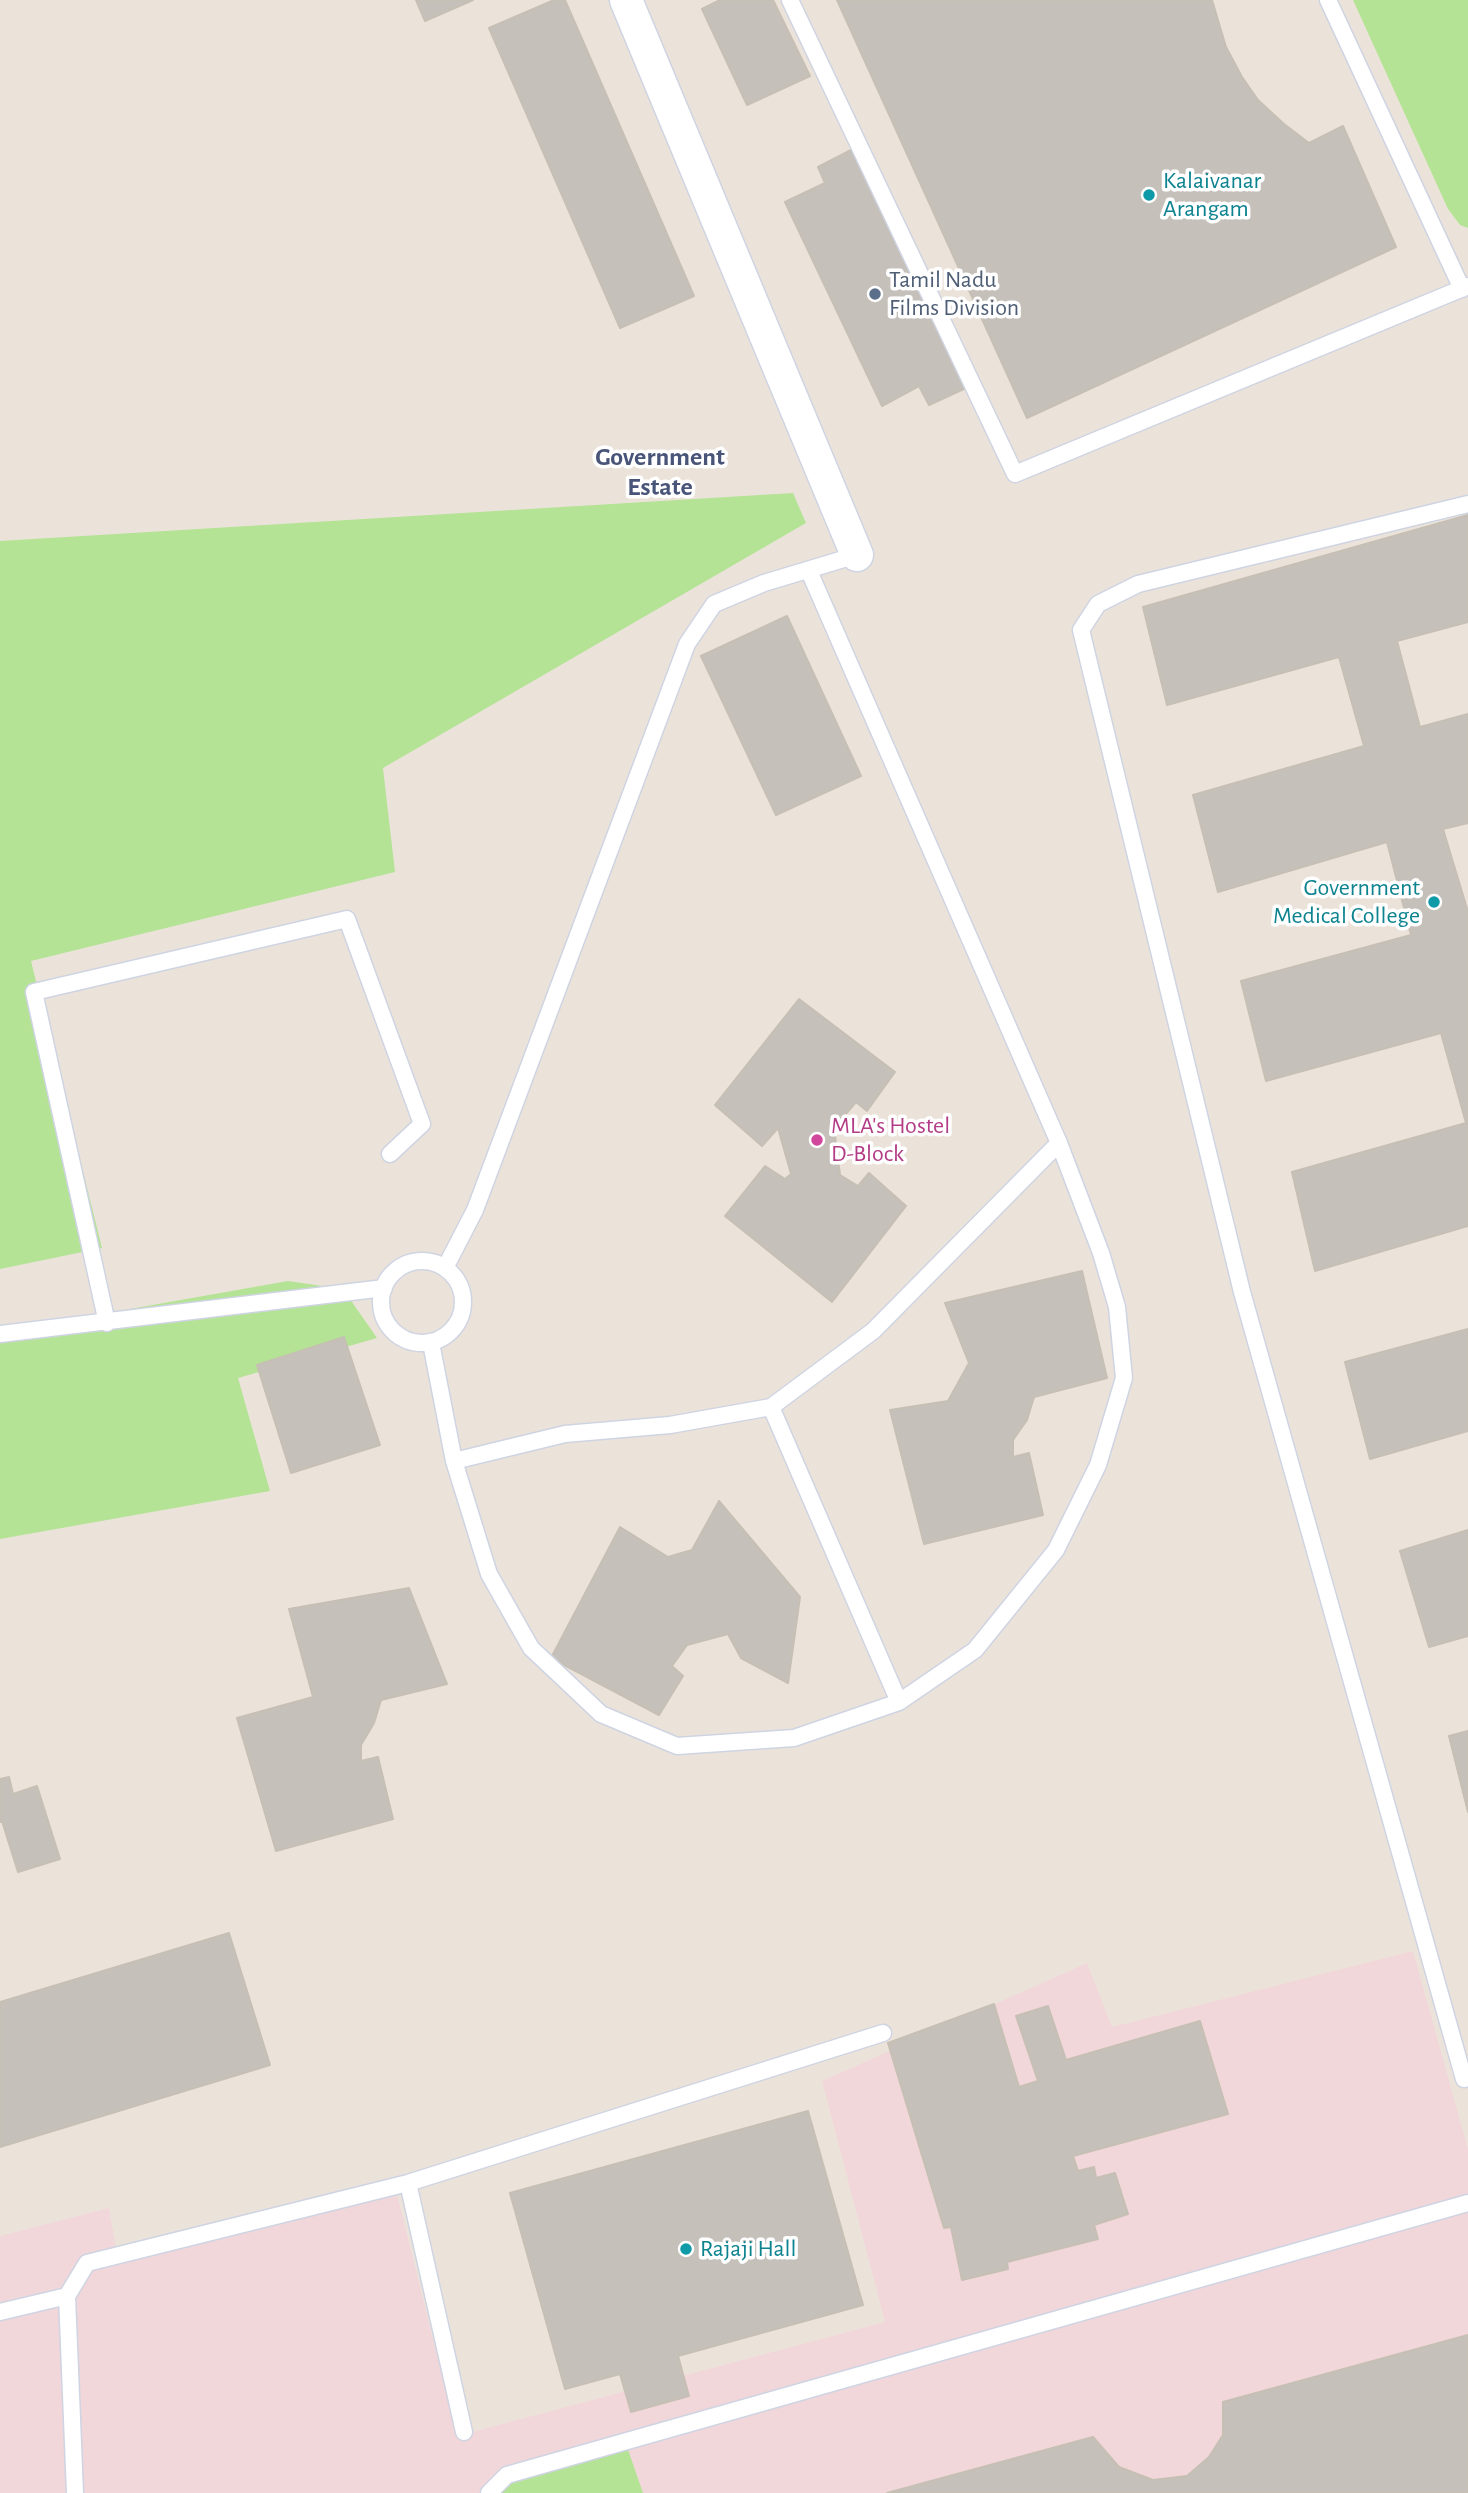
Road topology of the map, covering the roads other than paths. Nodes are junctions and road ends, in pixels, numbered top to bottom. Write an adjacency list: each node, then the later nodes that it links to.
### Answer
1 (626, 0): 6 (street)
2 (790, 0): 4 (lane)
3 (1328, 0): 4 (lane)
4 (1465, 287)
5 (1468, 505): 19 (lane)
6 (857, 555): 7 (lane)
7 (810, 570): 8 (lane); 10 (lane)
8 (1059, 1143): 15 (lane); 17 (lane)
9 (390, 1154): 12 (lane)
10 (445, 1268): 11 (lane); 14 (lane)
11 (384, 1288): 12 (lane); 14 (lane)
12 (107, 1322): 13 (lane)
13 (0, 1334)
14 (431, 1343): 16 (lane)
15 (771, 1407): 16 (lane); 17 (lane)
16 (454, 1461): 17 (lane)
17 (899, 1702)
18 (883, 2033): 20 (lane)
19 (1464, 2079)
20 (408, 2183): 22 (lane); 24 (lane)
21 (1468, 2203): 26 (lane)
22 (67, 2296): 23 (lane); 25 (lane)
23 (0, 2312)
24 (464, 2432)
25 (75, 2493)
26 (489, 2493)

